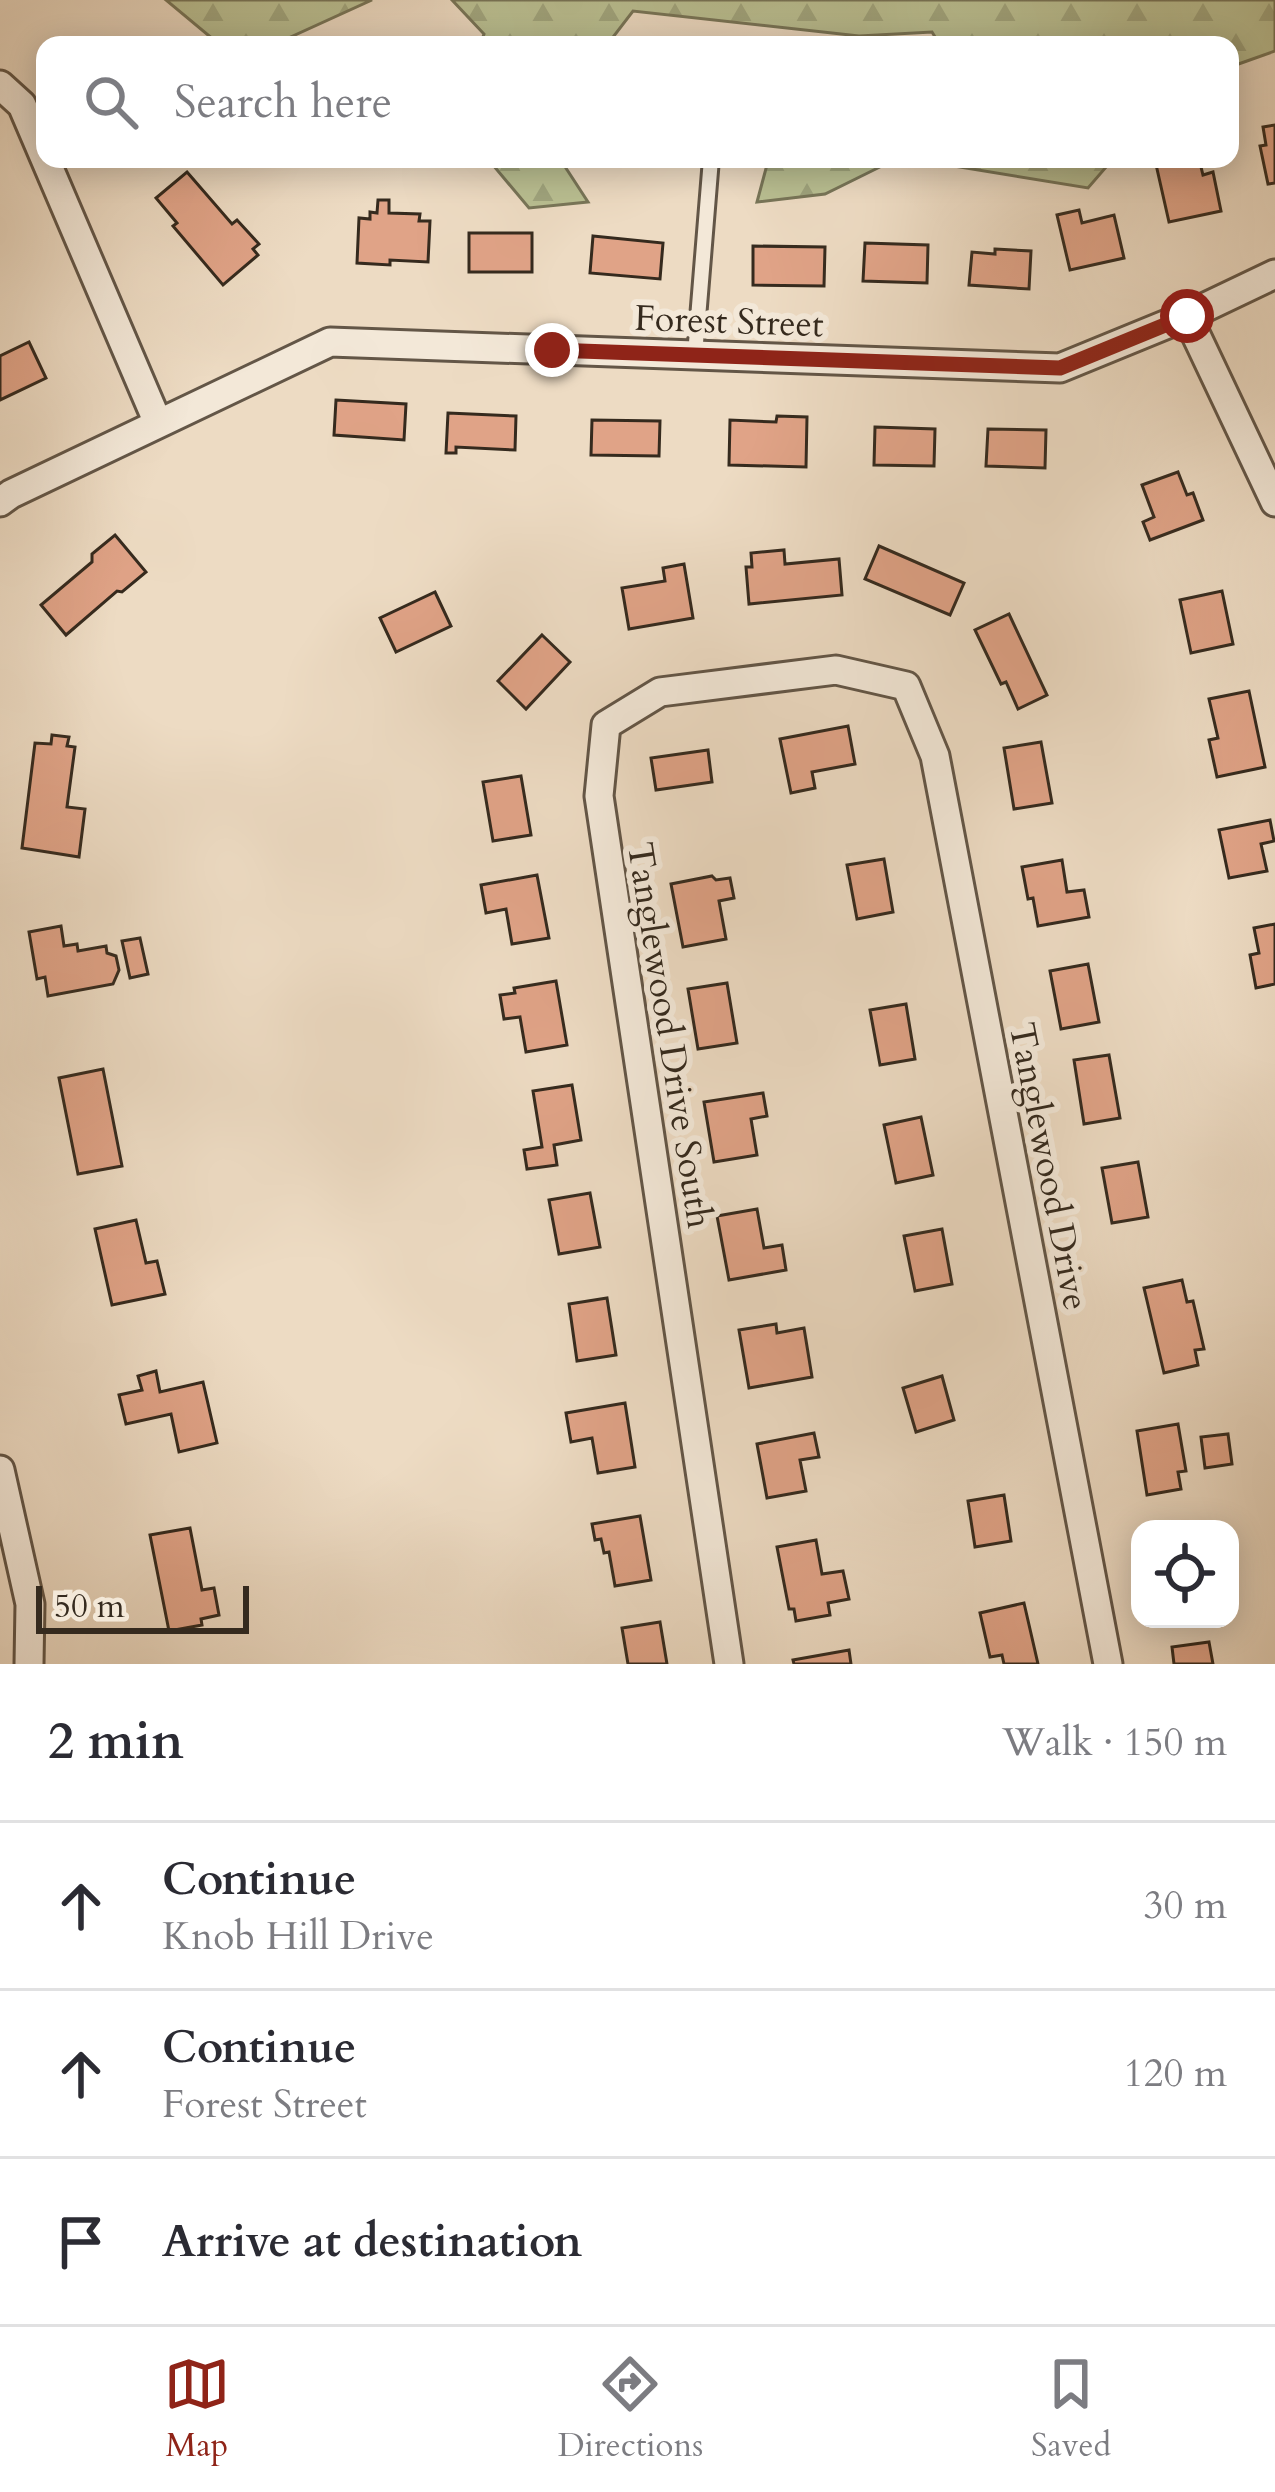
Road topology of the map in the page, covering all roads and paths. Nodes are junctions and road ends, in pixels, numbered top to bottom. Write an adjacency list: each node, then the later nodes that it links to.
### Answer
1 (0, 85): 2 (street)
2 (36, 138)
3 (49, 168): 8 (street)
4 (709, 168): 7 (lane)
5 (1275, 274): 6 (street)
6 (1187, 316): 7 (street, Forest Street); 10 (street)
7 (694, 355): 8 (street, Forest Street)
8 (158, 423): 9 (street, Forest Street)
9 (0, 502)
10 (1275, 502)
11 (906, 686): 14 (street, Tanglewood Drive South); 15 (street, Tanglewood Drive)
12 (0, 1470): 13 (street)
13 (29, 1664)
14 (729, 1664)
15 (1108, 1664)

